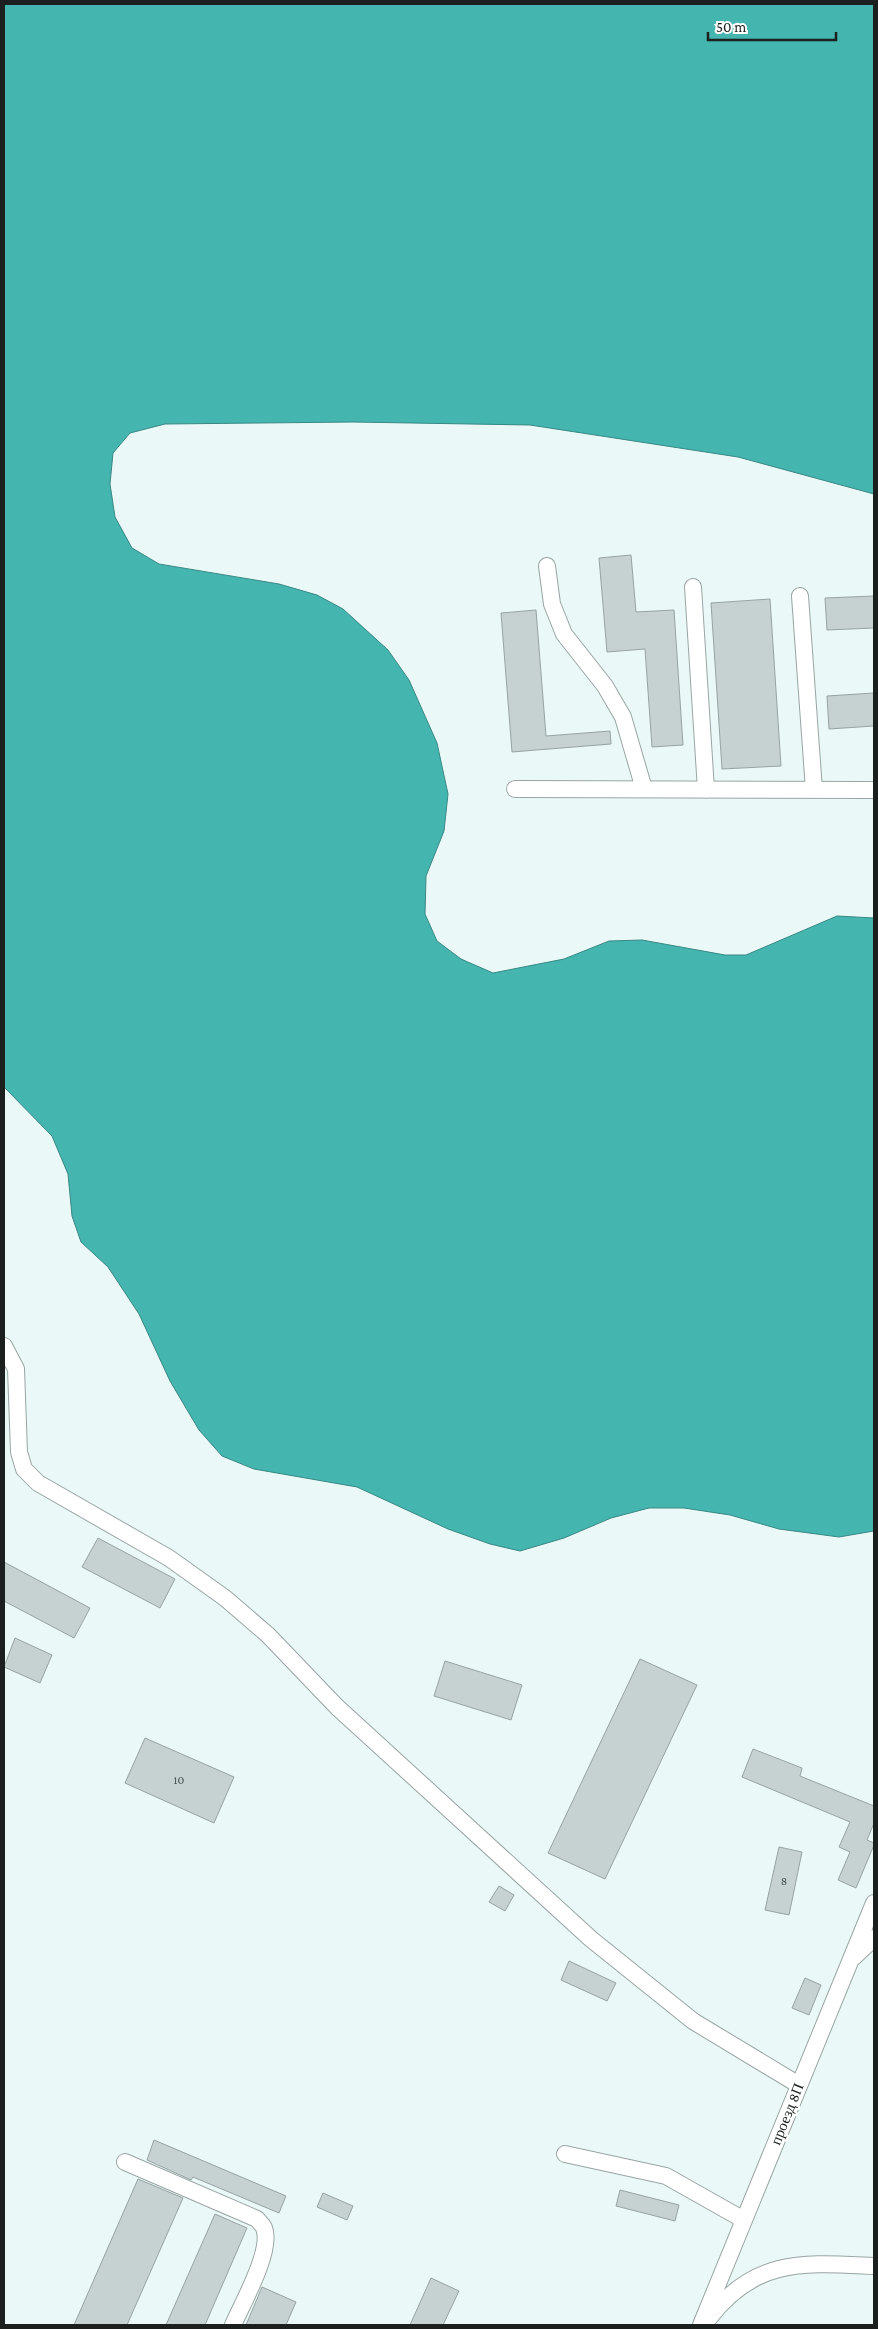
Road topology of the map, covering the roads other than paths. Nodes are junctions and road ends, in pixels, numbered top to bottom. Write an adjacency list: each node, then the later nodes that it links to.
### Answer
1 (547, 566): 5 (street)
2 (692, 587): 6 (street)
3 (800, 596): 7 (street)
4 (514, 789): 5 (street)
5 (644, 789): 6 (street)
6 (706, 790): 7 (street)
7 (814, 790): 8 (street)
8 (874, 790)
9 (4, 1346): 13 (street)
10 (874, 1902): 12 (street, проезд 8П)
11 (874, 1938): 12 (street)
12 (850, 1961): 13 (street, проезд 8П)
13 (799, 2085): 16 (street, проезд 8П)
14 (565, 2154): 16 (street)
15 (125, 2162): 18 (street)
16 (744, 2220): 19 (street, проезд 8П)
17 (874, 2266): 19 (street)
18 (233, 2325)
19 (702, 2325)

